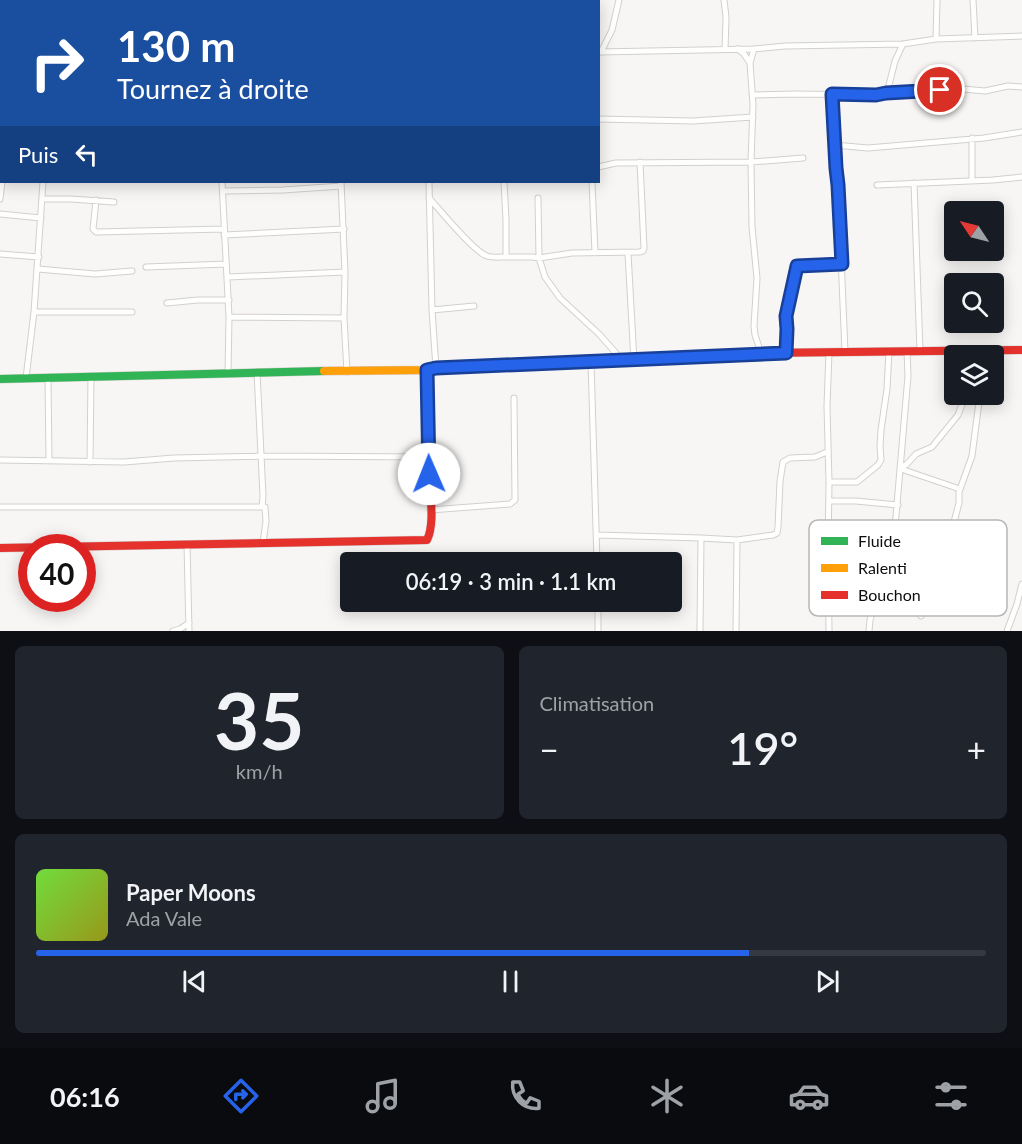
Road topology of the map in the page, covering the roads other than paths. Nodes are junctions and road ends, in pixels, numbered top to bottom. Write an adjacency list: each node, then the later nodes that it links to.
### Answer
1 (619, 0): 12 (street)
2 (724, 0): 11 (street)
3 (937, 0): 7 (street)
4 (973, 0): 6 (street)
5 (1022, 36): 6 (street)
6 (975, 38): 7 (street)
7 (936, 39): 8 (street)
8 (903, 44): 10 (street); 15 (street)
9 (737, 49): 10 (street); 11 (street); 13 (street)
10 (754, 49): 13 (street)
11 (725, 50): 12 (street)
12 (600, 52)
13 (750, 63): 17 (street)
14 (1022, 87): 15 (street)
15 (886, 93): 16 (street)
16 (832, 94): 17 (street); 22 (street)
17 (752, 95): 18 (street)
18 (753, 117): 19 (street); 25 (street)
19 (600, 119)
20 (1022, 132): 21 (street)
21 (972, 138): 22 (street); 28 (street)
22 (834, 145): 56 (street)
23 (803, 158): 25 (street)
24 (640, 162): 25 (street); 26 (street); 50 (street)
25 (751, 162): 78 (street)
26 (600, 167)
27 (1022, 177): 28 (street)
28 (972, 181): 35 (street)
29 (1, 183): 41 (street)
30 (43, 183): 42 (street)
31 (222, 183): 38 (street)
32 (429, 183): 39 (street)
33 (504, 183): 53 (street)
34 (592, 183): 49 (street)
35 (914, 183): 37 (street); 73 (street)
36 (341, 184): 38 (street); 47 (street)
37 (877, 185)
38 (223, 191): 48 (street)
39 (429, 198): 53 (street); 65 (street)
40 (538, 198): 54 (street)
41 (0, 199)
42 (42, 199): 43 (street); 46 (street)
43 (96, 200): 44 (street); 48 (street)
44 (114, 202)
45 (0, 214): 46 (street)
46 (41, 218): 52 (street)
47 (344, 230): 48 (street); 60 (street)
48 (224, 232): 55 (street)
49 (595, 253): 50 (street); 54 (street)
50 (628, 253): 81 (street)
51 (0, 254): 52 (street)
52 (39, 257): 58 (street)
53 (506, 257): 54 (street)
54 (539, 258): 80 (street)
55 (226, 264): 57 (street); 61 (street)
56 (842, 264): 77 (street); 79 (street)
57 (146, 267)
58 (38, 269): 59 (street); 66 (street)
59 (132, 271)
60 (345, 272): 61 (street); 69 (street)
61 (228, 277): 62 (street)
62 (229, 300): 63 (street); 68 (street)
63 (167, 303)
64 (474, 306): 65 (street)
65 (432, 310): 83 (street)
66 (34, 312): 67 (street); 89 (street)
67 (132, 312)
68 (229, 317): 69 (street); 85 (street)
69 (344, 318): 87 (street)
70 (1022, 350): 75 (street)
71 (889, 351): 72 (street); 77 (street); 102 (street)
72 (907, 351): 73 (street); 101 (street)
73 (920, 351): 74 (street)
74 (944, 351)
75 (1004, 351)
76 (829, 352): 77 (street); 79 (street); 95 (street)
77 (845, 352)
78 (761, 353): 79 (street); 81 (street)
79 (786, 353)
80 (623, 361): 81 (street); 82 (street)
81 (634, 361)
82 (591, 362): 83 (street); 112 (street)
83 (436, 368): 84 (street)
84 (427, 370): 87 (street); 97 (street)
85 (228, 372): 86 (street); 88 (street)
86 (257, 372): 87 (street); 96 (street)
87 (347, 372)
88 (91, 376): 90 (street); 100 (street)
89 (26, 378): 90 (street); 91 (street)
90 (48, 378): 99 (street)
91 (0, 379)
92 (514, 398): 108 (street)
93 (962, 405): 101 (street)
94 (978, 405): 103 (street)
95 (827, 452): 102 (street); 114 (street)
96 (262, 456): 97 (street); 100 (street); 107 (street)
97 (429, 457): 108 (street)
98 (0, 460): 99 (street)
99 (49, 461): 100 (street)
100 (90, 462)
101 (902, 467): 103 (street); 105 (street)
102 (829, 482): 104 (street)
103 (959, 492): 111 (street)
104 (829, 501): 105 (street); 109 (street)
105 (898, 505): 110 (street)
106 (0, 507): 107 (street)
107 (262, 507): 115 (street)
108 (430, 510): 115 (street)
109 (829, 520)
110 (896, 520)
111 (955, 520)
112 (597, 536): 113 (street); 118 (street)
113 (701, 538): 114 (street); 126 (street)
114 (737, 540): 127 (street)
115 (263, 543): 116 (street)
116 (187, 544): 117 (street); 122 (street)
117 (0, 548)
118 (597, 552)
119 (1022, 584): 129 (street)
120 (598, 612): 125 (street)
121 (872, 616): 128 (street)
122 (189, 623): 123 (street); 124 (street)
123 (173, 631)
124 (189, 631)
125 (598, 631)
126 (700, 631)
127 (736, 631)
128 (869, 631)
129 (1007, 631)

